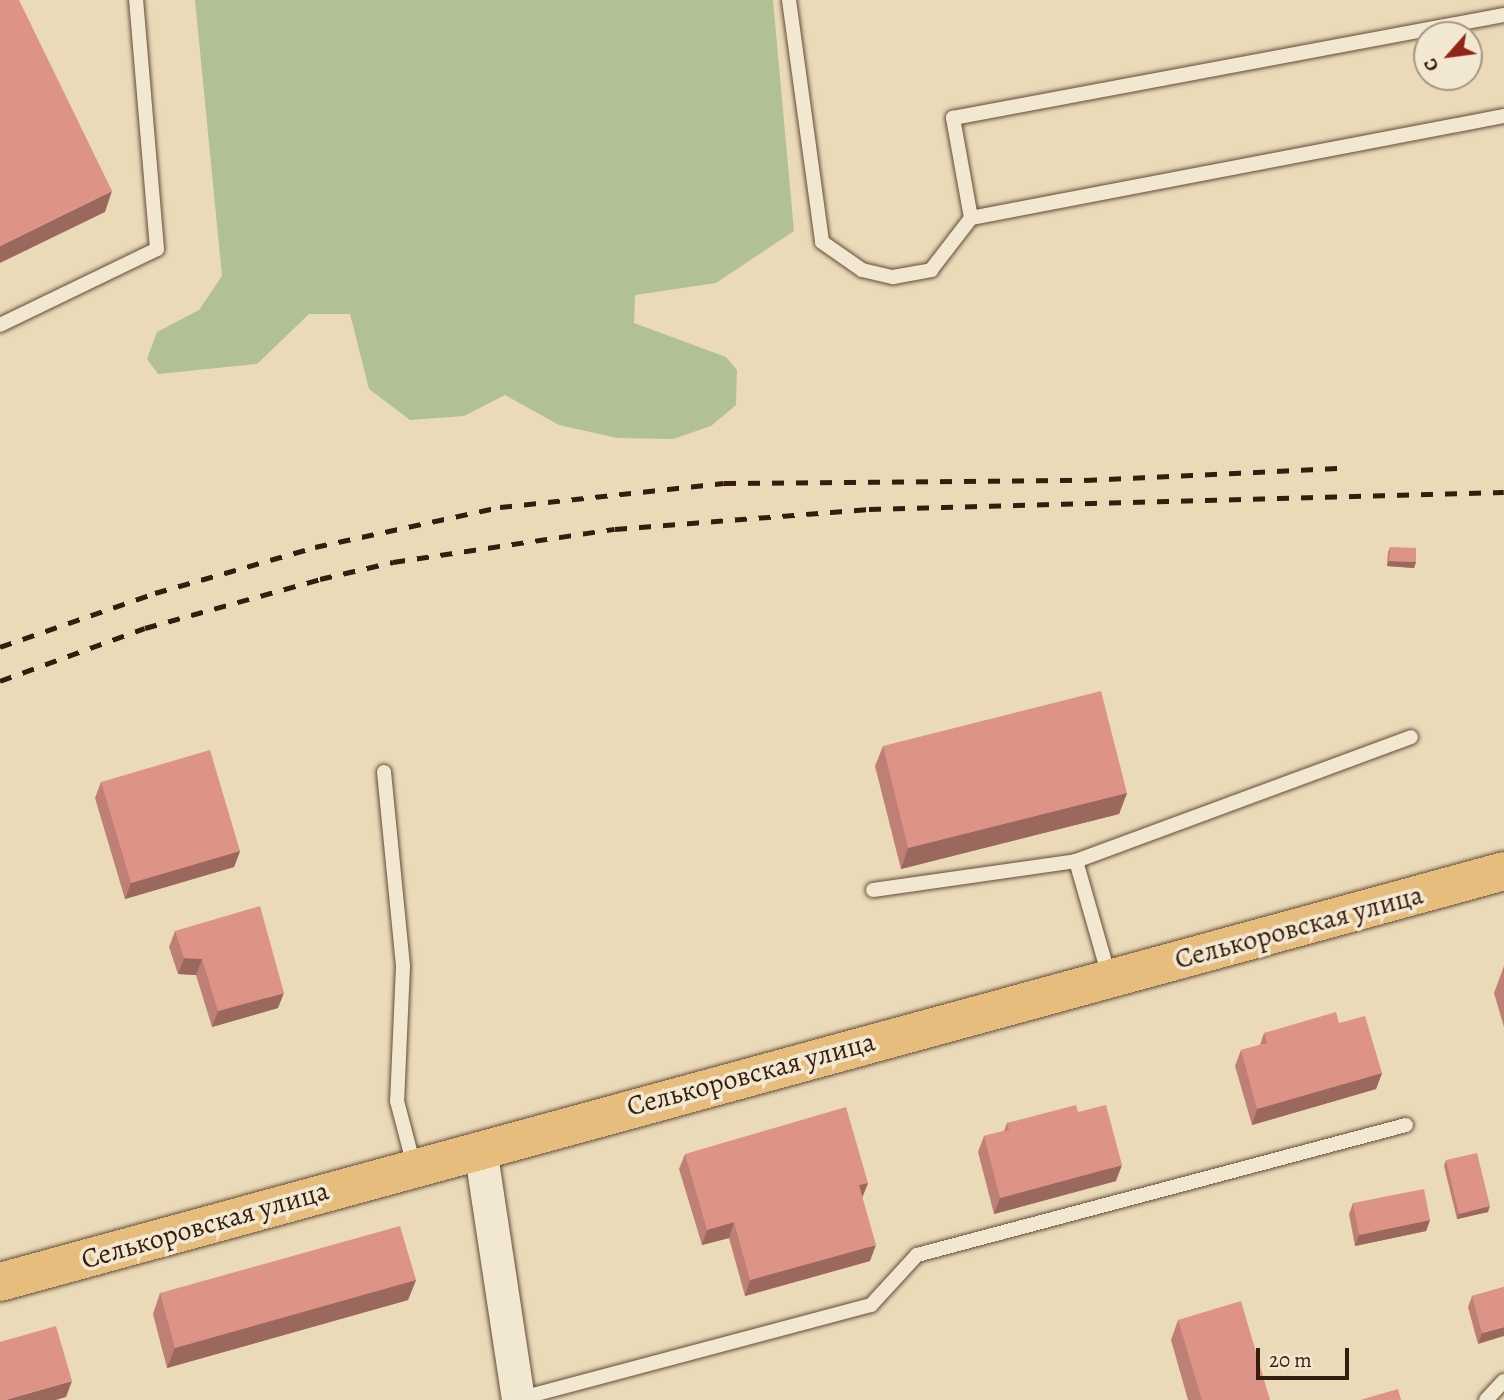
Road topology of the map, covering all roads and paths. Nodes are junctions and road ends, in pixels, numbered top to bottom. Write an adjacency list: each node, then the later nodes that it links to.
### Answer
1 (136, 0): 6 (lane)
2 (789, 0): 5 (lane)
3 (1504, 15): 5 (lane)
4 (1504, 116): 5 (lane)
5 (971, 218)
6 (0, 325)
7 (1411, 737): 9 (lane)
8 (384, 772): 15 (lane)
9 (1076, 861): 11 (lane); 12 (lane)
10 (1504, 871): 12 (main road, Селькоровская улица)
11 (873, 890)
12 (1109, 978): 14 (main road, Селькоровская улица)
13 (1406, 1125): 18 (lane)
14 (480, 1148): 15 (main road, Селькоровская улица); 18 (street)
15 (414, 1166): 16 (main road, Селькоровская улица)
16 (0, 1282)
17 (1504, 1381): 19 (lane)
18 (518, 1399)
19 (1486, 1400)

